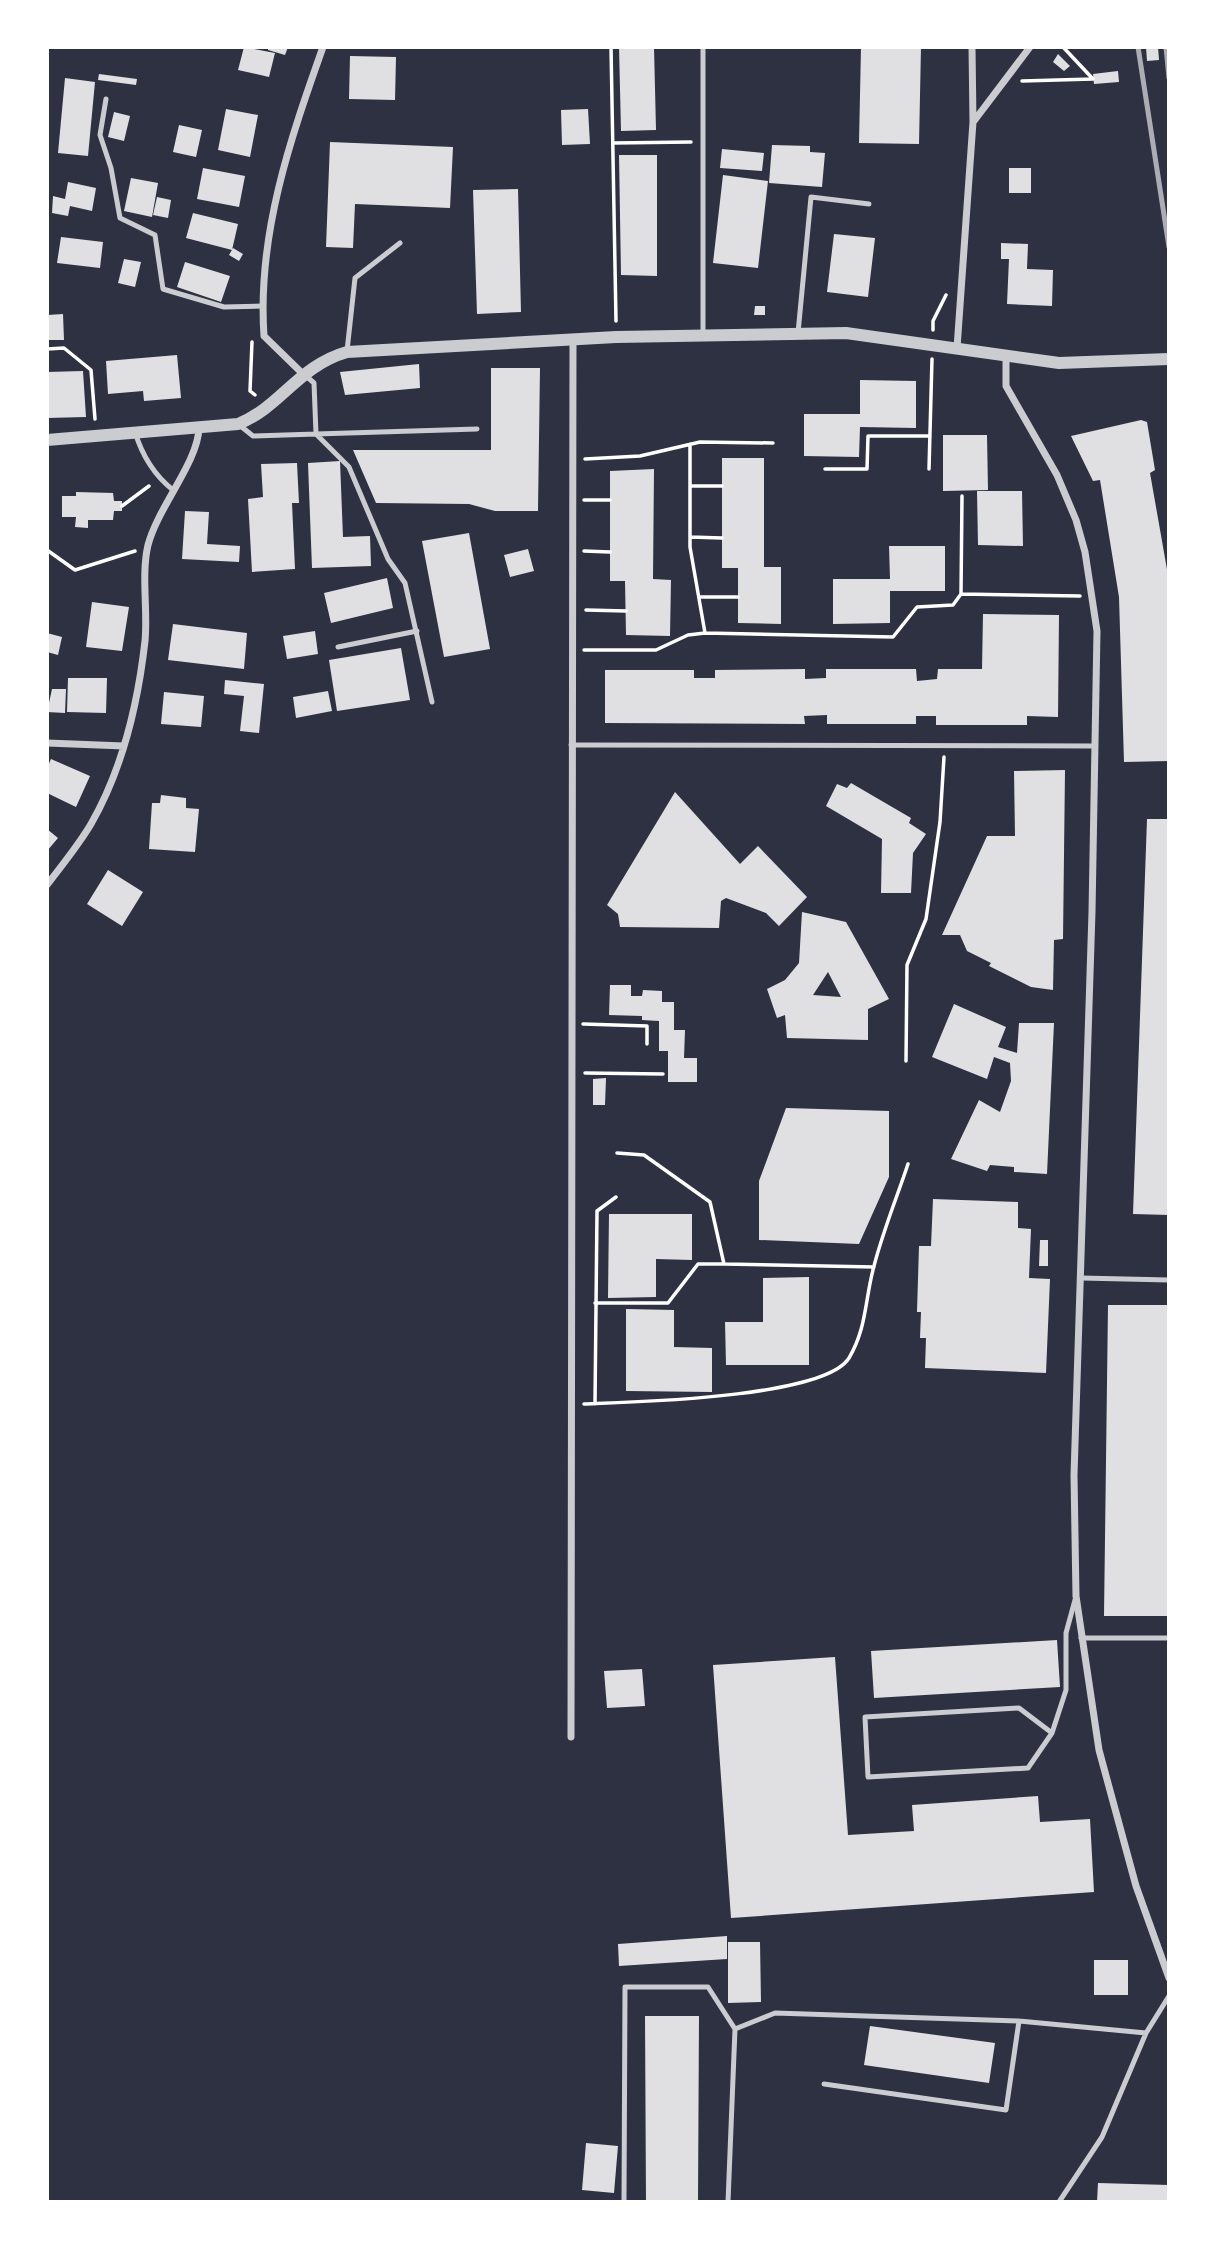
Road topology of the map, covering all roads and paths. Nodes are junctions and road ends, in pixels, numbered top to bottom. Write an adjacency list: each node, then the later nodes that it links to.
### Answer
1 (323, 47): 16 (street)
2 (611, 47): 13 (path)
3 (703, 47): 12 (lane)
4 (972, 47): 11 (street)
5 (1030, 47): 9 (street)
6 (1063, 47): 8 (path)
7 (1073, 47): 8 (path)
8 (1068, 52): 9 (path)
9 (1004, 82): 11 (street)
10 (106, 99): 16 (lane)
11 (973, 122): 21 (street)
12 (703, 142): 13 (path); 18 (lane)
13 (613, 143): 19 (path)
14 (869, 204): 17 (lane)
15 (400, 243): 23 (lane)
16 (263, 310): 26 (street); 27 (path)
17 (798, 333): 18 (street); 21 (street)
18 (704, 335): 19 (street)
19 (616, 337): 20 (street)
20 (573, 340): 23 (street); 38 (street)
21 (957, 348): 24 (street)
22 (47, 349): 33 (path)
23 (347, 352): 26 (street)
24 (1006, 357): 25 (street); 57 (street)
25 (1169, 359)
26 (303, 374): 27 (street); 32 (lane)
27 (267, 405): 28 (street)
28 (238, 424): 29 (street); 32 (lane)
29 (199, 428): 31 (street); 43 (street)
30 (477, 429): 32 (lane)
31 (135, 432): 33 (street); 40 (lane)
32 (316, 434): 60 (lane)
33 (96, 435): 35 (street)
34 (930, 436): 39 (path)
35 (47, 440)
36 (774, 443): 37 (path)
37 (690, 444): 38 (path); 41 (path)
38 (571, 459): 45 (street)
39 (825, 469)
40 (160, 480): 43 (lane); 47 (path)
41 (690, 486): 42 (path); 48 (path)
42 (722, 486)
43 (173, 490): 50 (street)
44 (962, 496): 54 (path)
45 (571, 500): 46 (path); 52 (street)
46 (610, 500)
47 (122, 506)
48 (690, 537): 49 (path); 55 (path)
49 (722, 538)
50 (148, 547): 51 (path); 67 (street)
51 (47, 550)
52 (571, 551): 53 (path); 58 (street)
53 (610, 552)
54 (961, 594): 57 (path); 61 (path)
55 (699, 597): 56 (path); 61 (path)
56 (738, 597)
57 (1093, 597): 69 (street)
58 (571, 610): 59 (path); 63 (street)
59 (626, 611)
60 (417, 631): 62 (lane); 64 (lane)
61 (705, 633): 63 (path)
62 (338, 647)
63 (571, 650): 66 (street)
64 (432, 702)
65 (47, 743): 67 (street)
66 (571, 745): 68 (lane); 71 (street)
67 (124, 746): 70 (street)
68 (945, 746): 69 (lane); 73 (path)
69 (1095, 746): 81 (street)
70 (47, 885)
71 (571, 1024): 72 (path); 74 (street)
72 (648, 1044)
73 (906, 1061)
74 (571, 1073): 75 (path); 85 (street)
75 (663, 1074)
76 (617, 1153): 79 (path)
77 (908, 1164): 80 (path)
78 (616, 1197): 83 (path)
79 (723, 1264): 80 (path); 83 (path)
80 (874, 1267): 84 (path)
81 (1081, 1278): 82 (lane); 86 (street)
82 (1169, 1280)
83 (595, 1303): 84 (path)
84 (595, 1404): 85 (path)
85 (570, 1405): 90 (street)
86 (1076, 1596): 87 (street); 89 (lane)
87 (1081, 1638): 88 (lane); 91 (street)
88 (1169, 1638)
89 (1052, 1733): 89 (lane)
90 (571, 1737)
91 (1169, 1978)
92 (1169, 1996): 95 (lane)
93 (1019, 2021): 94 (lane); 95 (lane); 96 (lane)
94 (735, 2029): 97 (lane); 98 (lane)
95 (1146, 2033): 99 (lane)
96 (824, 2084)
97 (624, 2202)
98 (728, 2202)
99 (1059, 2202)

